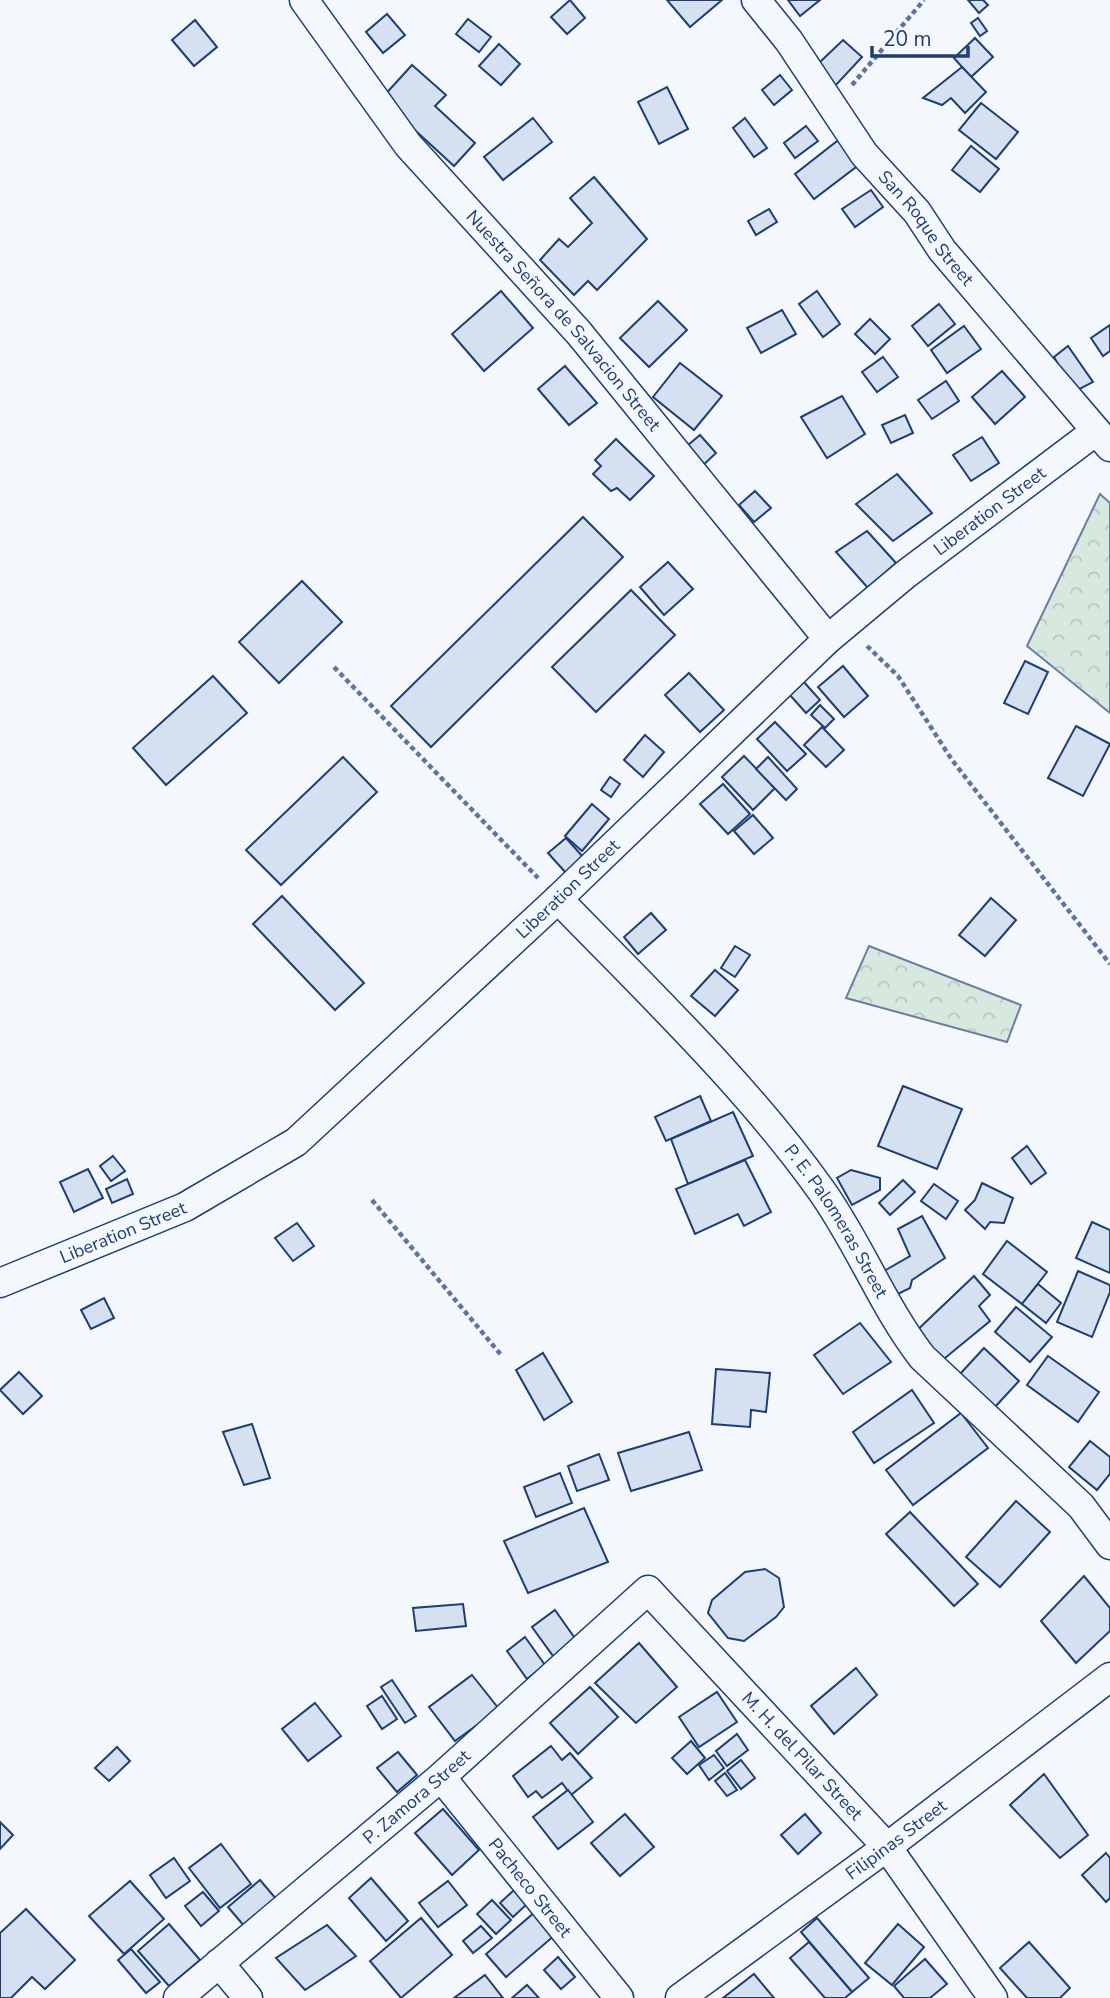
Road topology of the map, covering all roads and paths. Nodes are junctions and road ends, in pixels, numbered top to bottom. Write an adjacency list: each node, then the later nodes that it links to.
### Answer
1 (303, 0): 6 (street, Nuestra Señora de Salvacion Street)
2 (756, 0): 4 (street, San Roque Street)
3 (924, 0): 4 (path)
4 (833, 107): 5 (street, San Roque Street)
5 (1103, 439): 6 (street, Liberation Street)
6 (828, 639): 8 (street, Liberation Street); 9 (path)
7 (334, 667): 8 (path)
8 (558, 899): 11 (street, Liberation Street); 13 (street, P. E. Palomeras Street)
9 (1110, 964)
10 (372, 1200): 12 (path)
11 (0, 1283)
12 (502, 1356)
13 (1110, 1545)
14 (648, 1590): 16 (street, P. Zamora Street); 17 (street, M. H. del Pilar Street)
15 (1110, 1677): 17 (street, Filipinas Street)
16 (441, 1777): 18 (street, P. Zamora Street); 21 (street, Pacheco Street)
17 (887, 1847): 22 (street, Filipinas Street); 23 (street, M. H. del Pilar Street)
18 (219, 1963): 19 (street, P. Zamora Street); 20 (street)
19 (178, 1998)
20 (248, 1998)
21 (619, 1998)
22 (680, 1998)
23 (993, 1998)

